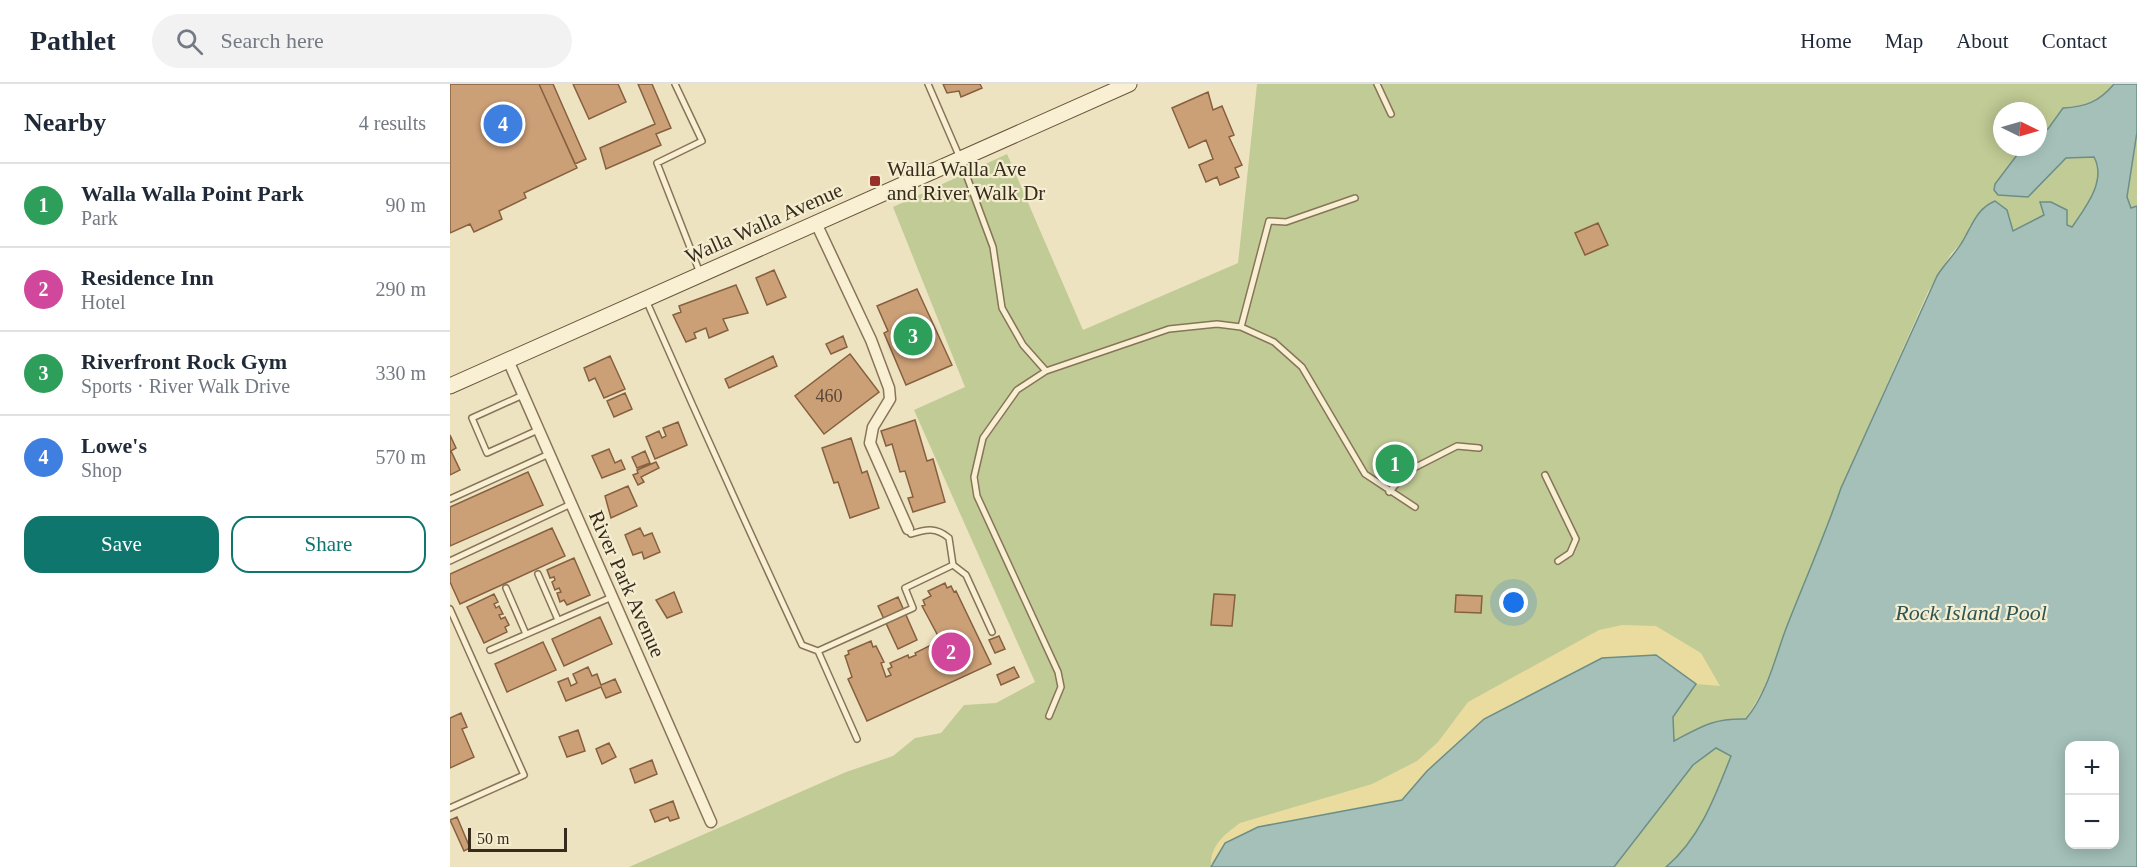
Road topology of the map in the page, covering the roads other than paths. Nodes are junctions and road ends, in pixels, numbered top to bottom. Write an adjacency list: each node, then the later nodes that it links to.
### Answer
1 (675, 84): 9 (lane)
2 (928, 84): 6 (lane)
3 (1129, 84): 6 (street, Walla Walla Avenue)
4 (1377, 84): 5 (lane)
5 (1391, 114)
6 (960, 158): 8 (street, Walla Walla Avenue); 13 (lane)
7 (1355, 198): 11 (lane)
8 (816, 223): 9 (street, Walla Walla Avenue); 24 (street)
9 (701, 274): 10 (street, Walla Walla Avenue)
10 (646, 299): 12 (street, Walla Walla Avenue); 36 (lane)
11 (1241, 327): 13 (lane); 20 (lane)
12 (508, 360): 14 (street, Walla Walla Avenue); 15 (street, River Park Avenue)
13 (1046, 371): 37 (lane)
14 (450, 386)
15 (523, 395): 16 (street, River Park Avenue); 16 (lane)
16 (538, 430): 18 (street, River Park Avenue)
17 (1479, 448): 20 (lane)
18 (549, 454): 21 (lane); 22 (street, River Park Avenue)
19 (1545, 475): 26 (lane)
20 (1389, 492): 23 (lane)
21 (450, 499)
22 (571, 504): 25 (lane); 30 (street, River Park Avenue)
23 (1415, 507)
24 (908, 529): 27 (lane)
25 (450, 561)
26 (1558, 561)
27 (953, 565): 33 (lane); 36 (lane)
28 (538, 574): 32 (lane)
29 (506, 588): 34 (lane)
30 (612, 597): 32 (lane); 40 (street, River Park Avenue)
31 (450, 609): 39 (lane)
32 (558, 620): 34 (lane)
33 (992, 632)
34 (526, 634): 35 (lane)
35 (490, 651)
36 (818, 651): 38 (lane)
37 (1049, 716)
38 (857, 739)
39 (450, 808)
40 (711, 822)

